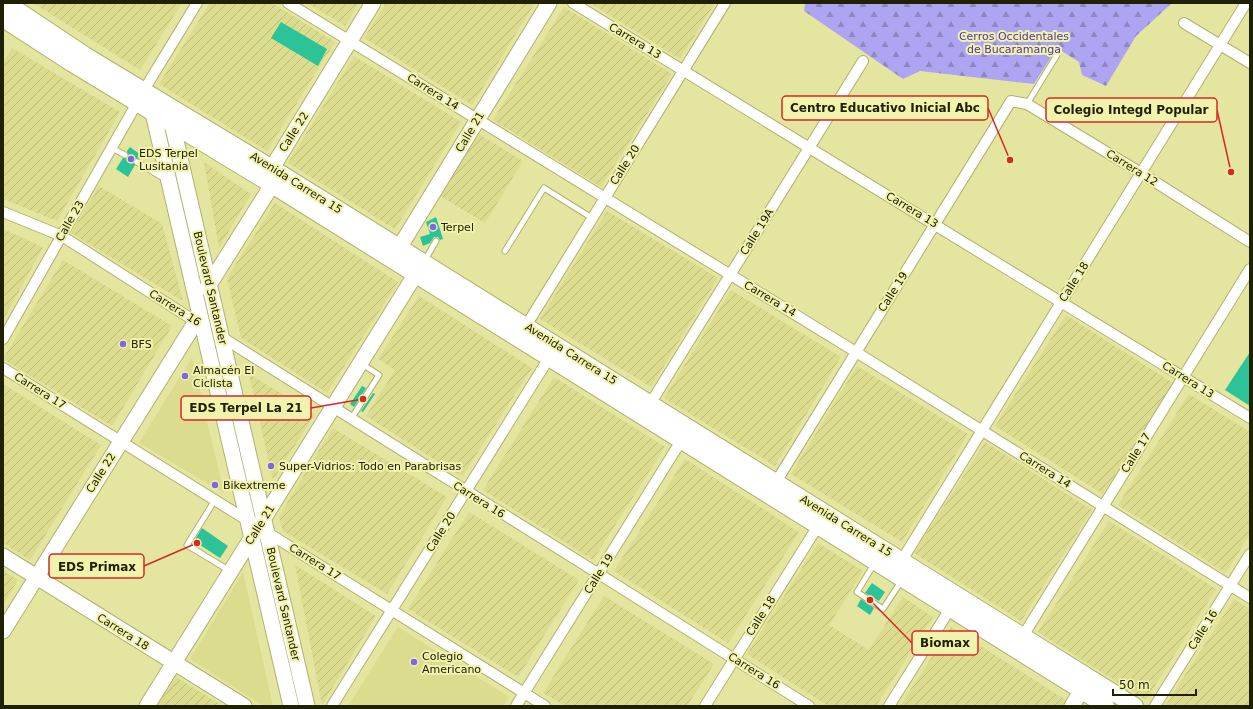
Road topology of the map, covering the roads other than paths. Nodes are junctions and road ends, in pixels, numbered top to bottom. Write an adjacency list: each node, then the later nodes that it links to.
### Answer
1 (197, 3): 16 (street, Calle 23)
2 (288, 3): 10 (street, Carrera 14)
3 (373, 3): 10 (street, Calle 22)
4 (549, 3): 21 (street, Calle 21)
5 (573, 3): 15 (street, Carrera 13)
6 (725, 3): 15 (street, Calle 20)
7 (1246, 3): 11 (street, Calle 18)
8 (9, 14): 16 (main road, Avenida Carrera 15)
9 (1184, 23): 11 (street)
10 (350, 41): 21 (street, Carrera 14); 27 (street, Calle 22)
11 (1220, 45): 14 (street); 28 (street, Calle 18)
12 (1057, 55): 19 (lane)
13 (863, 60): 24 (street, Calle 19A)
14 (1250, 63)
15 (683, 71): 24 (street, Carrera 13); 31 (street, Calle 20)
16 (140, 97): 18 (main road, Avenida Carrera 15); 20 (main road, Avenida Carrera 15); 23 (street, Calle 23)
17 (1011, 101): 19 (street, Carrera 12); 34 (street, Calle 19)
18 (167, 104): 22 (street, Boulevard Santander); 27 (main road, Avenida Carrera 15)
19 (1027, 104): 28 (street, Carrera 12)
20 (153, 113): 22 (main road, Avenida Carrera 15); 29 (street, Boulevard Santander)
21 (478, 119): 31 (street, Carrera 14); 39 (street, Calle 21)
22 (172, 124): 30 (main road, Avenida Carrera 15); 43 (street, Boulevard Santander)
23 (112, 148): 25 (lane); 35 (street, Calle 23)
24 (809, 148): 34 (street, Carrera 13); 42 (street, Calle 19A)
25 (125, 155)
26 (137, 162): 29 (lane)
27 (272, 168): 30 (street); 39 (main road, Avenida Carrera 15)
28 (1141, 173): 37 (street, Carrera 12); 44 (street, Calle 18)
29 (169, 181): 45 (street, Boulevard Santander)
30 (272, 185): 39 (main road, Avenida Carrera 15); 43 (street, Calle 22)
31 (605, 197): 33 (street, Calle 20); 42 (street, Carrera 14)
32 (3, 212): 35 (street, Carrera 16)
33 (592, 218): 38 (lane); 46 (street, Calle 20)
34 (935, 224): 44 (street, Carrera 13); 49 (street, Calle 19)
35 (62, 236): 45 (street, Carrera 16); 48 (street, Calle 23)
36 (436, 241): 40 (lane)
37 (1250, 242)
38 (505, 251)
39 (396, 254): 40 (main road, Avenida Carrera 15)
40 (419, 269): 46 (main road, Avenida Carrera 15); 50 (main road, Avenida Carrera 15); 51 (street, Calle 21)
41 (1250, 269): 53 (street, Calle 17)
42 (731, 274): 49 (street, Carrera 14); 54 (street, Calle 19A)
43 (209, 284): 45 (street, Calle 22); 47 (street, Boulevard Santander)
44 (1061, 302): 53 (street, Carrera 13); 58 (street, Calle 18)
45 (198, 316): 47 (street, Carrera 16); 59 (street, Calle 22); 66 (street, Boulevard Santander)
46 (526, 326): 54 (main road, Avenida Carrera 15)
47 (221, 338): 55 (street, Carrera 16); 66 (street, Boulevard Santander)
48 (3, 339)
49 (856, 352): 58 (street, Carrera 14); 61 (street, Calle 19)
50 (549, 358): 60 (main road, Avenida Carrera 15); 62 (street, Calle 20)
51 (360, 363): 55 (street, Calle 21); 57 (lane)
52 (3, 368): 59 (street, Carrera 17)
53 (1184, 377): 56 (street, Carrera 13); 64 (street, Calle 17)
54 (650, 404): 61 (main road, Avenida Carrera 15)
55 (332, 408): 57 (street, Carrera 16); 66 (street, Calle 21)
56 (1250, 418)
57 (351, 420): 62 (street, Carrera 16)
58 (982, 430): 64 (street, Carrera 14); 69 (street, Calle 18)
59 (121, 441): 63 (street, Carrera 17); 73 (street, Calle 22)
60 (681, 441): 65 (main road, Avenida Carrera 15); 72 (street, Calle 19)
61 (776, 482): 69 (main road, Avenida Carrera 15)
62 (466, 491): 72 (street, Carrera 16); 78 (street, Calle 20)
63 (215, 500): 66 (street, Carrera 17); 71 (lane)
64 (1103, 506): 75 (street, Carrera 14); 80 (street, Calle 17)
65 (818, 526): 70 (main road, Avenida Carrera 15); 81 (street, Calle 18)
66 (258, 527): 71 (street, Calle 21); 78 (street, Carrera 17); 87 (street, Boulevard Santander); 88 (street, Boulevard Santander)
67 (1250, 554): 75 (street, Calle 16)
68 (3, 556): 73 (street, Carrera 18)
69 (902, 560): 80 (main road, Avenida Carrera 15)
70 (875, 562): 74 (main road, Avenida Carrera 15); 74 (lane)
71 (230, 572): 82 (street, Calle 21)
72 (598, 574): 81 (street, Carrera 16); 84 (street, Calle 19)
73 (36, 577): 79 (street, Calle 22); 82 (street, Carrera 18)
74 (902, 579): 77 (main road, Avenida Carrera 15)
75 (1230, 586): 76 (street, Carrera 14); 98 (street, Calle 16)
76 (1250, 598)
77 (950, 609): 83 (main road, Avenida Carrera 15); 94 (street)
78 (392, 610): 84 (street, Carrera 17); 89 (street, Calle 20)
79 (3, 631)
80 (1023, 636): 97 (main road, Avenida Carrera 15)
81 (734, 659): 92 (street, Calle 18); 93 (street, Carrera 16)
82 (173, 663): 85 (street, Calle 21); 86 (street, Carrera 18)
83 (1081, 691): 95 (street); 96 (main road, Avenida Carrera 15)
84 (524, 693): 90 (street, Calle 19); 91 (street, Carrera 17)
85 (147, 706)
86 (244, 706)
87 (291, 706)
88 (307, 706)
89 (332, 706)
90 (516, 706)
91 (545, 706)
92 (705, 706)
93 (809, 706)
94 (889, 706)
95 (1072, 706)
96 (1106, 706)
97 (1135, 706)
98 (1155, 706)

